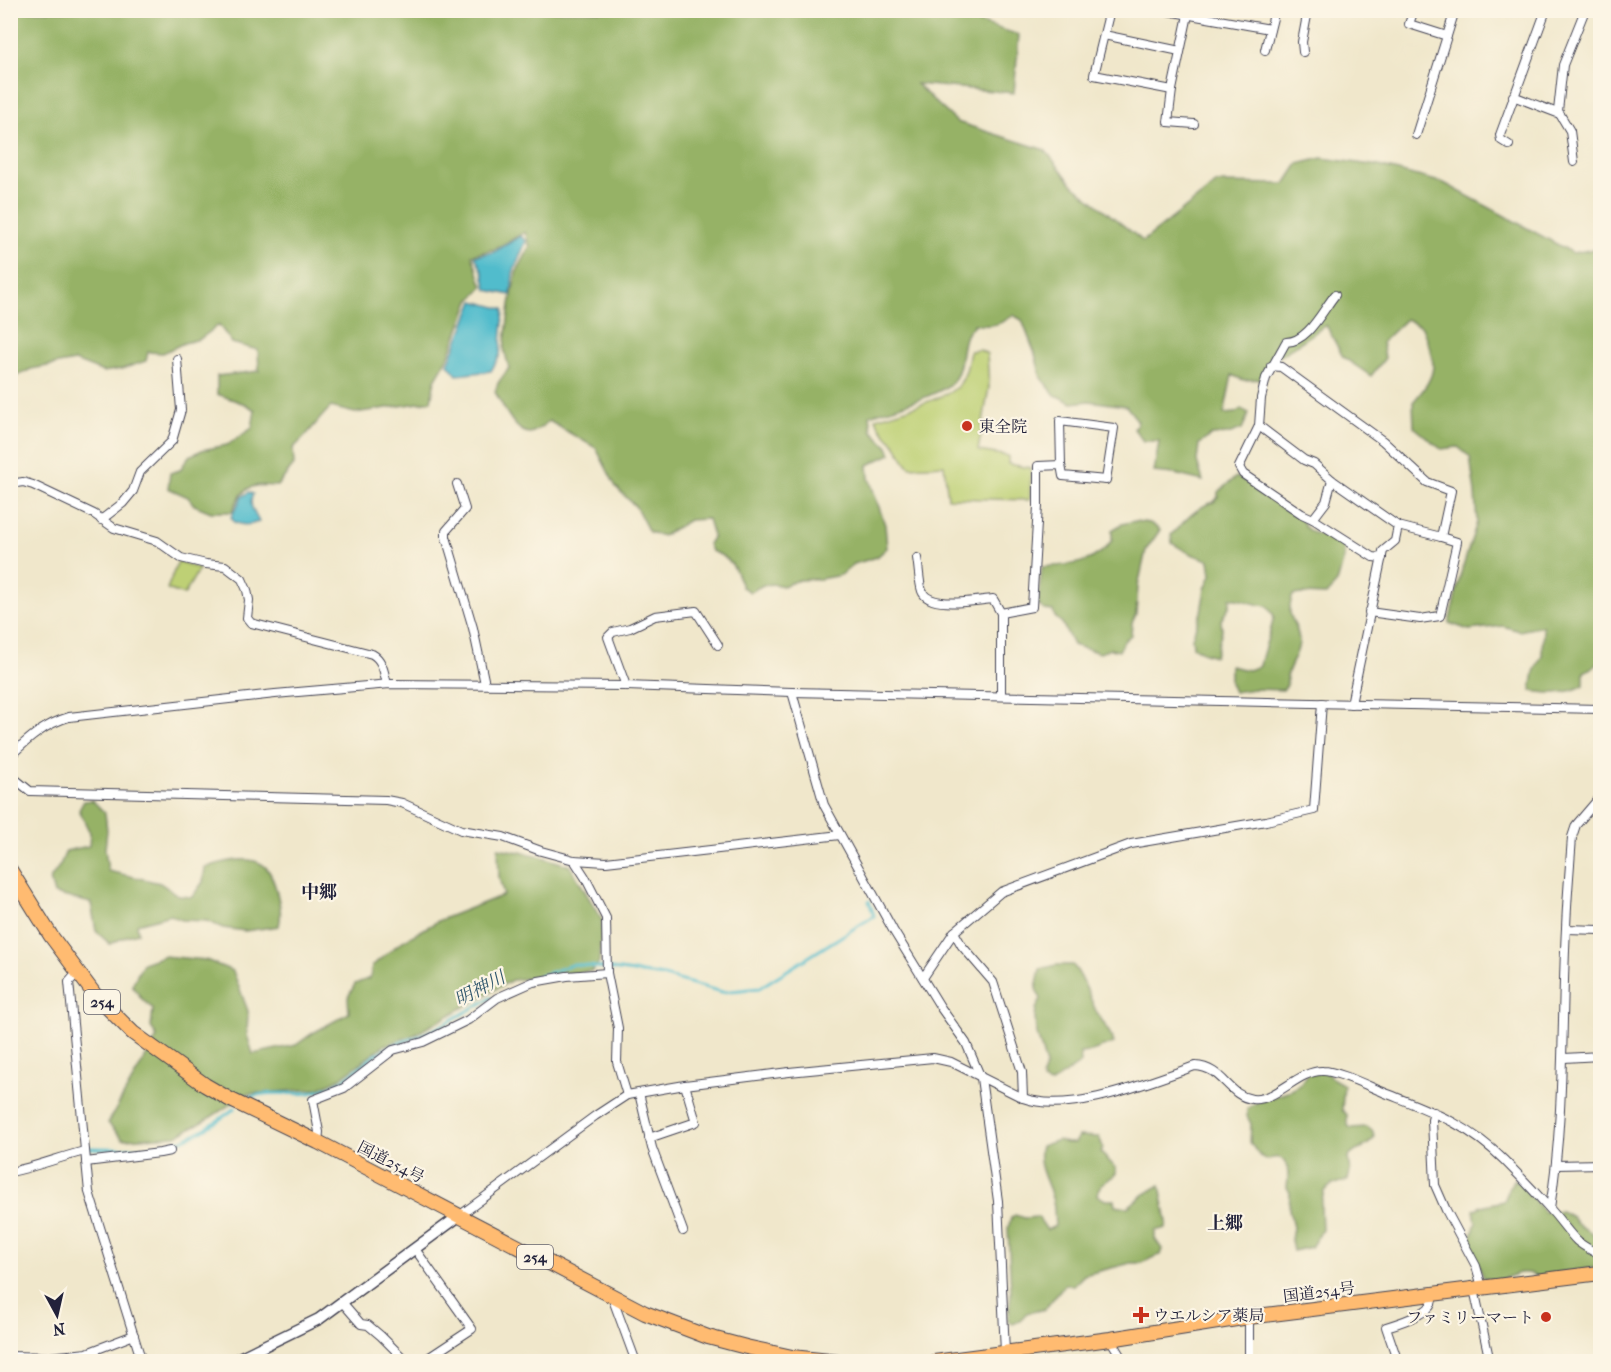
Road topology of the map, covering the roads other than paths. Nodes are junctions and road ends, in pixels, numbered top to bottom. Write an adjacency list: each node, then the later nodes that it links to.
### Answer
1 (1110, 10): 11 (street)
2 (1162, 10): 9 (street)
3 (1275, 10): 10 (street)
4 (1308, 10): 15 (street)
5 (1414, 10): 12 (street)
6 (1455, 10): 12 (street)
7 (1546, 10): 17 (street)
8 (1585, 10): 18 (street)
9 (1189, 13): 10 (street); 14 (street)
10 (1270, 29): 13 (street)
11 (1104, 35): 14 (street); 16 (street)
12 (1447, 36): 20 (street)
13 (1264, 50)
14 (1180, 51): 16 (street)
15 (1303, 52)
16 (1172, 90): 19 (street)
17 (1513, 96): 18 (street); 21 (street)
18 (1560, 114): 22 (street)
19 (1194, 124)
20 (1416, 135)
21 (1509, 145)
22 (1574, 162)
23 (1335, 295): 25 (street)
24 (177, 359): 32 (street)
25 (1271, 366): 26 (street); 34 (street)
26 (1259, 426): 28 (street); 31 (street)
27 (1061, 465): 27 (street); 38 (street)
28 (1332, 480): 31 (street); 33 (street)
29 (10, 484): 32 (street)
30 (457, 484): 41 (street)
31 (1313, 519): 36 (street)
32 (101, 520): 40 (street)
33 (1398, 526): 34 (street); 36 (street)
34 (1441, 537): 37 (street)
35 (917, 558): 38 (street)
36 (1382, 558): 37 (street)
37 (1369, 612): 46 (street)
38 (1001, 613): 44 (street)
39 (718, 645): 42 (street)
40 (387, 684): 41 (street); 48 (street)
41 (485, 684): 42 (street)
42 (626, 686): 43 (street)
43 (792, 692): 44 (street); 51 (street)
44 (1001, 696): 45 (street)
45 (1322, 703): 46 (street); 56 (street)
46 (1351, 704): 47 (street)
47 (1600, 709)
48 (10, 756)
49 (10, 775): 52 (street)
50 (1600, 797): 54 (street)
51 (840, 835): 52 (street); 59 (street)
52 (574, 860): 57 (street)
53 (10, 870): 58 (highway, 国道254号 / 254)
54 (1566, 929): 55 (street); 61 (street)
55 (1600, 930)
56 (954, 932): 59 (street); 66 (street)
57 (607, 968): 65 (street); 69 (street)
58 (77, 973): 69 (highway, 国道254号 / 254); 71 (street)
59 (923, 978): 62 (street)
60 (1600, 1056): 61 (street)
61 (1564, 1058): 74 (street)
62 (981, 1078): 63 (street); 66 (street); 89 (street)
63 (685, 1084): 64 (street); 68 (street)
64 (639, 1093): 65 (street); 68 (street)
65 (627, 1095): 77 (street)
66 (1023, 1098): 67 (street)
67 (1434, 1112): 76 (street); 82 (street)
68 (649, 1138): 78 (street)
69 (318, 1142): 77 (highway, 国道254号 / 254)
70 (170, 1150): 72 (street)
71 (85, 1151): 72 (street); 75 (street)
72 (86, 1162): 87 (street)
73 (1600, 1164): 74 (street)
74 (1557, 1165): 76 (street)
75 (10, 1172)
76 (1550, 1208): 80 (street)
77 (459, 1216): 79 (street); 84 (highway, 国道254号 / 254)
78 (683, 1231)
79 (415, 1249): 85 (street); 95 (street)
80 (1600, 1255)
81 (1600, 1273): 82 (highway, 国道254号)
82 (1478, 1288): 83 (highway, 国道254号); 102 (street)
83 (1432, 1294): 86 (highway, 国道254号); 101 (street)
84 (612, 1297): 96 (street); 97 (highway, 国道254号 / 254)
85 (342, 1302): 93 (street); 94 (street)
86 (1249, 1317): 88 (highway, 国道254号); 100 (street)
87 (134, 1335): 90 (street); 92 (street)
88 (1110, 1339): 89 (highway, 国道254号); 99 (street)
89 (1005, 1352): 91 (highway, 国道254号)
90 (10, 1356)
91 (960, 1360): 98 (highway, 国道254号)
92 (142, 1362)
93 (231, 1362)
94 (407, 1362)
95 (422, 1362)
96 (636, 1362)
97 (839, 1362)
98 (934, 1362)
99 (1124, 1362)
100 (1249, 1362)
101 (1398, 1362)
102 (1490, 1362)

